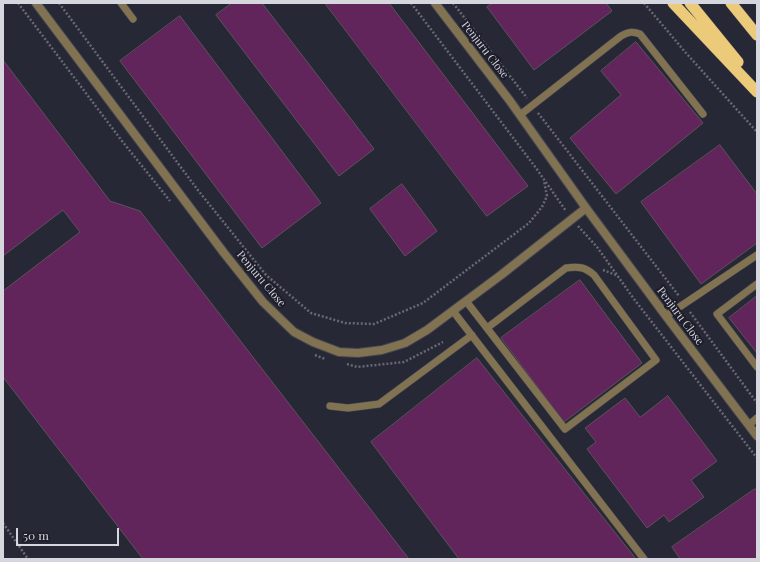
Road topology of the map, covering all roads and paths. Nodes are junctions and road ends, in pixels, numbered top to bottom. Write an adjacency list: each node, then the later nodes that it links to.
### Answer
1 (18, 3): 21 (path)
2 (36, 3): 30 (street, Penjuru Close)
3 (59, 3): 20 (path)
4 (121, 3): 12 (lane)
5 (411, 3): 20 (path)
6 (435, 3): 18 (street, Penjuru Close)
7 (453, 3): 16 (path)
8 (644, 3): 19 (path)
9 (673, 3): 15 (highway)
10 (690, 3): 14 (highway)
11 (733, 5): 13 (highway)
12 (133, 19)
13 (757, 35)
14 (757, 86)
15 (757, 92)
16 (532, 104): 17 (lane); 18 (lane); 28 (path)
17 (703, 114)
18 (520, 115): 22 (street, Penjuru Close)
19 (757, 132)
20 (544, 181): 23 (path)
21 (172, 204)
22 (586, 208): 23 (street, Penjuru Close); 32 (street, Penjuru Close)
23 (572, 220): 26 (path); 29 (street, Penjuru Close)
24 (757, 255): 32 (lane)
25 (597, 268): 26 (path)
26 (616, 275): 45 (path)
27 (757, 284): 39 (lane)
28 (681, 299)
29 (466, 301): 30 (street, Penjuru Close); 33 (lane)
30 (453, 311): 34 (lane)
31 (690, 311): 40 (path)
32 (666, 316): 43 (street, Penjuru Close)
33 (487, 328): 33 (lane)
34 (472, 335): 41 (lane); 48 (lane)
35 (446, 341): 38 (path)
36 (311, 353): 37 (path)
37 (331, 361)
38 (344, 364)
39 (757, 367)
40 (757, 403)
41 (330, 406)
42 (757, 418): 43 (lane)
43 (749, 425): 44 (street, Penjuru Close)
44 (757, 436)
45 (757, 458)
46 (3, 523): 47 (path)
47 (28, 559)
48 (644, 559)

